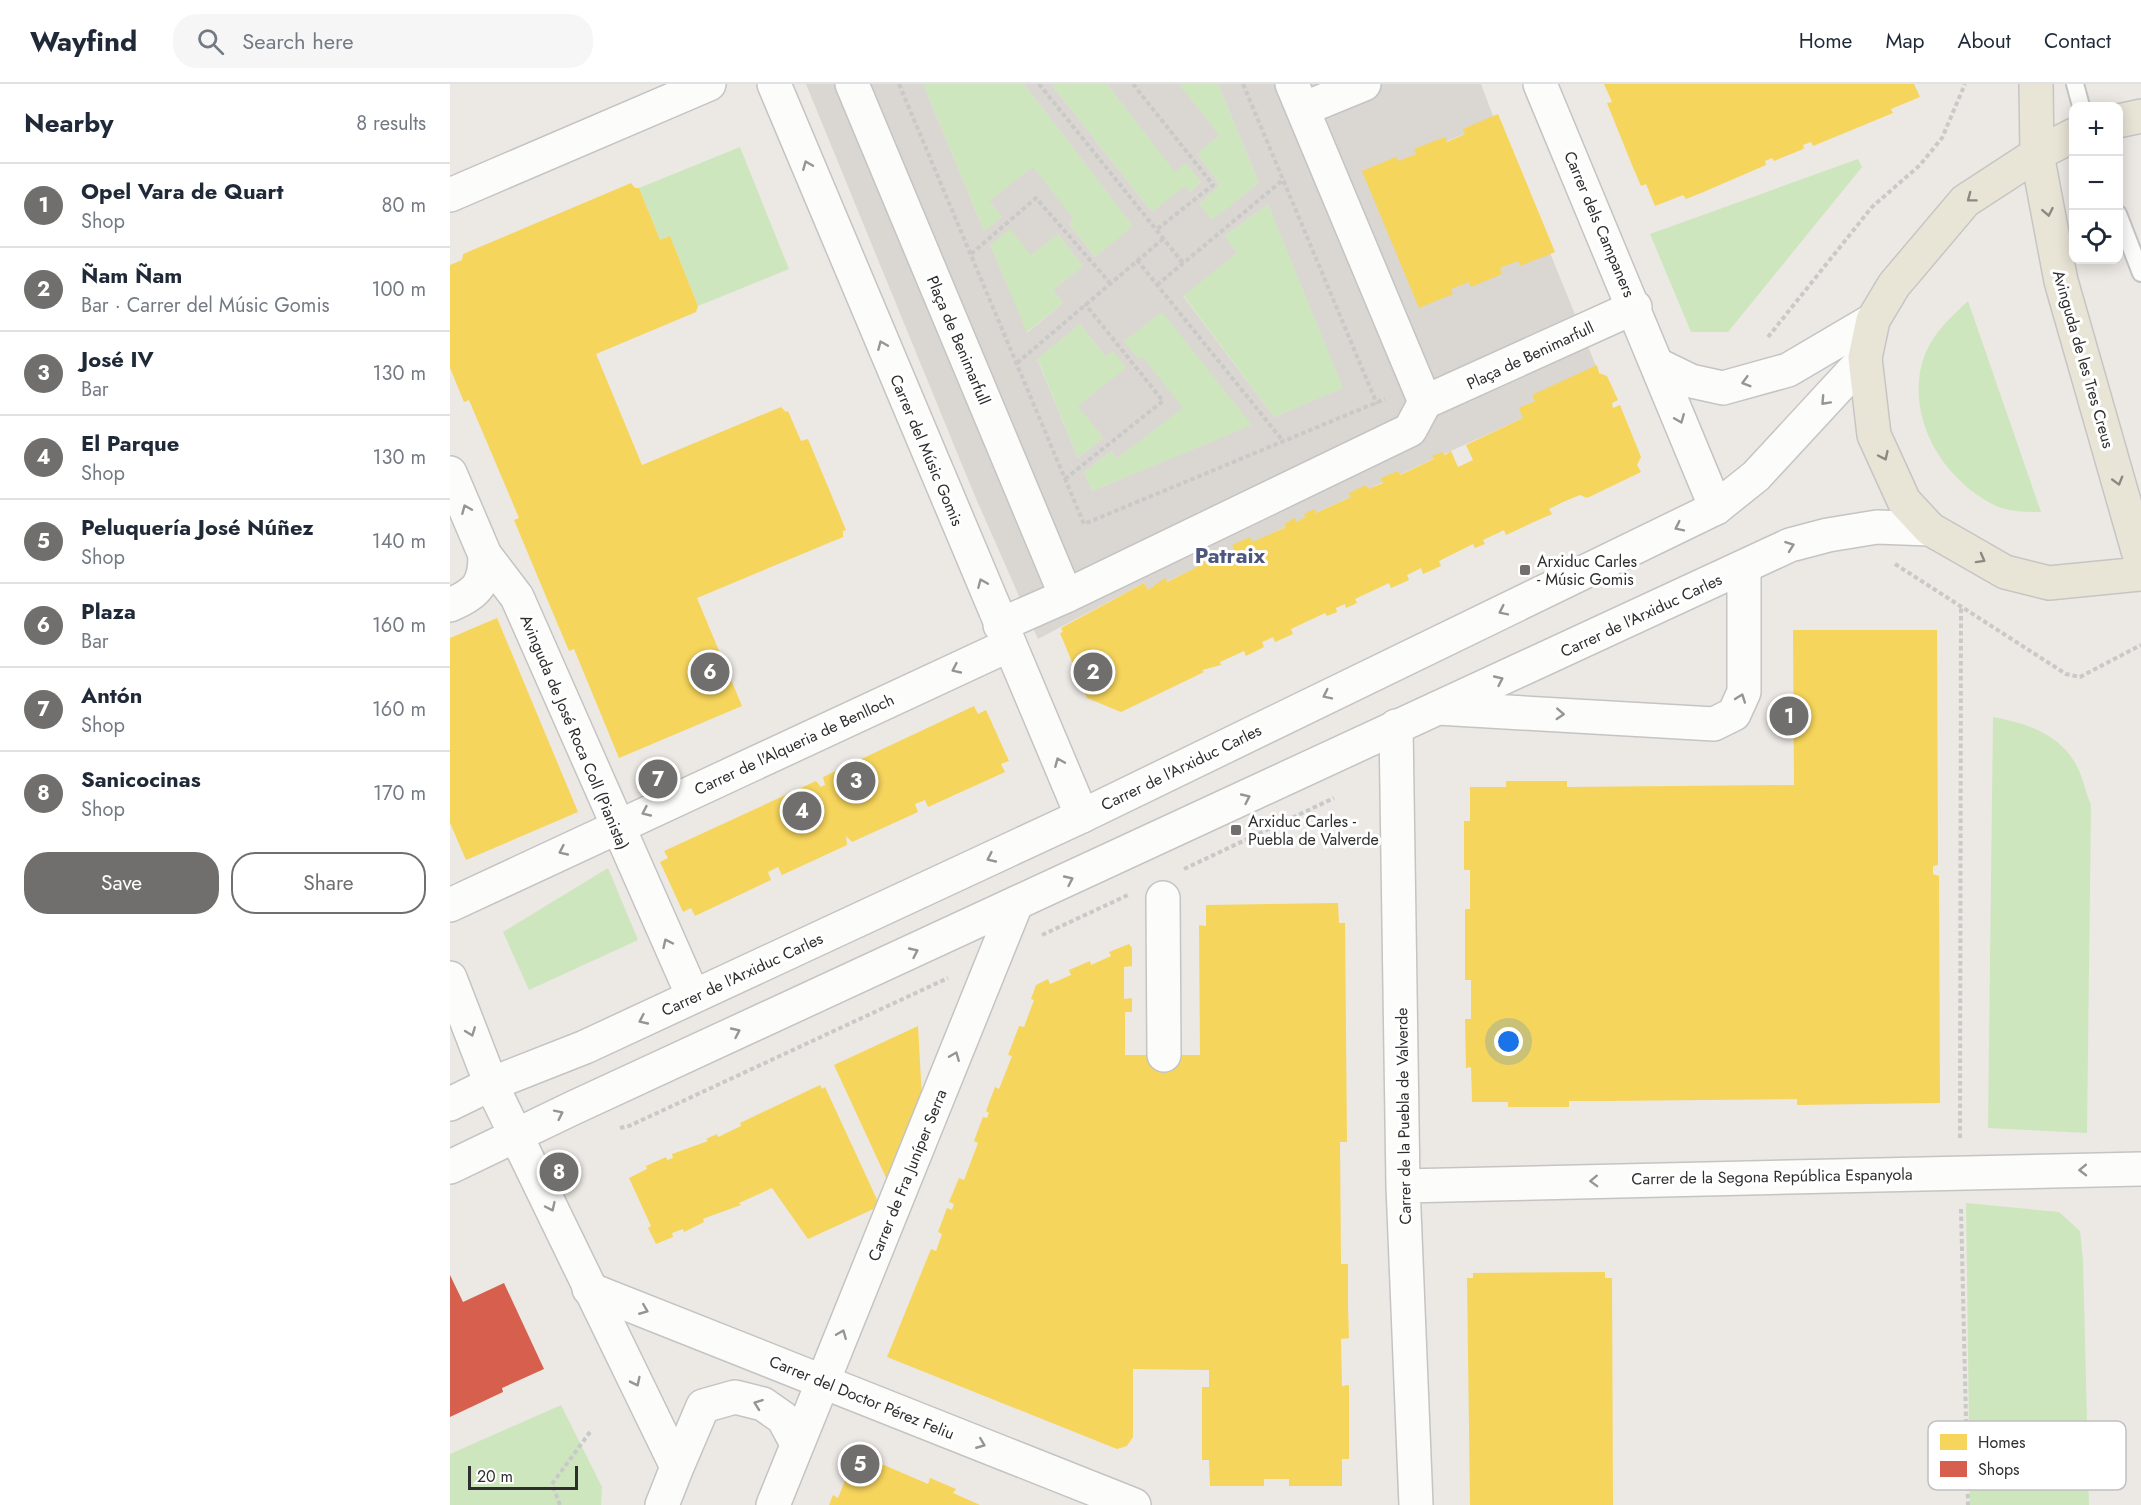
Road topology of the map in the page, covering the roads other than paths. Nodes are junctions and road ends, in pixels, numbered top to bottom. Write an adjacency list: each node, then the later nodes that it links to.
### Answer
1 (709, 84): 14 (street)
2 (774, 84): 31 (street, Carrer del Músic Gomis, one-way to 2)
3 (852, 84): 29 (street, Plaça de Benimarfull)
4 (1364, 84): 8 (street)
5 (1540, 84): 17 (street, Carrer dels Campaners)
6 (2075, 84): 9 (lane)
7 (2036, 85): 13 (main road, Avinguda de les Tres Creus)
8 (1297, 96): 21 (street)
9 (2080, 102)
10 (2141, 116): 11 (main road)
11 (2123, 121)
12 (2069, 137): 13 (main road)
13 (2037, 154): 18 (main road, one-way to 18); 26 (main road, Avinguda de les Tres Creus, one-way to 26)
14 (450, 195)
15 (2123, 226): 16 (lane)
16 (2141, 273)
17 (1635, 307): 20 (street, Carrer dels Campaners); 21 (street, Plaça de Benimarfull)
18 (1873, 320): 19 (main road); 20 (street, one-way to 20)
19 (1865, 358): 23 (street, Carrer de l'Arxiduc Carles, one-way to 23); 24 (main road, one-way to 24)
20 (1658, 365): 23 (street, Carrer dels Campaners, one-way to 23)
21 (1425, 402): 29 (street)
22 (450, 473): 25 (street, Avinguda de José Roca Coll (Pianista), one-way to 22)
23 (1716, 508): 34 (street, Carrer de l'Arxiduc Carles, one-way to 34)
24 (1930, 529): 27 (street, Carrer de l'Arxiduc Carles, one-way to 24); 28 (main road, one-way to 28)
25 (485, 555): 30 (street); 35 (street, Avinguda de José Roca Coll (Pianista))
26 (2141, 561)
27 (1744, 568): 32 (street, Carrer de l'Arxiduc Carles, one-way to 27); 32 (street, Carrer de l'Arxiduc Carles, one-way to 27)
28 (2141, 574)
29 (1066, 596): 31 (street)
30 (450, 605)
31 (1005, 635): 34 (street, Carrer del Músic Gomis, one-way to 31); 35 (street, Carrer de l'Alqueria de Benlloch, one-way to 35)
32 (1438, 708): 33 (street, Carrer de l'Arxiduc Carles)
33 (1396, 726): 37 (street, Carrer de l'Arxiduc Carles, one-way to 33); 47 (street, Carrer de la Puebla de Valverde)
34 (1082, 816): 40 (street, Carrer de l'Arxiduc Carles, one-way to 40)
35 (616, 827): 38 (street, Carrer de l'Alqueria de Benlloch, one-way to 38); 40 (street, Avinguda de José Roca Coll (Pianista), one-way to 35)
36 (1163, 898): 41 (street)
37 (1016, 904): 44 (street, Carrer de l'Arxiduc Carles, one-way to 37); 49 (street, Carrer de Fra Juníper Serra, one-way to 37)
38 (450, 905)
39 (450, 978): 42 (street, one-way to 42)
40 (693, 996): 42 (street, Carrer de l'Arxiduc Carles, one-way to 42)
41 (1164, 1055)
42 (491, 1084): 43 (street, Carrer de l'Arxiduc Carles); 44 (street)
43 (450, 1104)
44 (516, 1135): 45 (street, Carrer de l'Arxiduc Carles); 48 (street, one-way to 48)
45 (450, 1167)
46 (2141, 1169): 47 (street, Carrer de la Segona República Espanyola, one-way to 47)
47 (1403, 1186): 55 (street, Carrer de la Puebla de Valverde)
48 (589, 1289): 49 (street, Carrer del Doctor Pérez Feliu, one-way to 49); 51 (street, one-way to 51)
49 (823, 1381): 50 (street, Carrer de Fra Juníper Serra); 54 (street, Carrer del Doctor Pérez Feliu, one-way to 54)
50 (797, 1444): 51 (street, one-way to 51); 53 (street, Carrer de Fra Juníper Serra)
51 (677, 1467): 52 (street)
52 (662, 1505)
53 (772, 1505)
54 (1134, 1505)
55 (1416, 1505)

